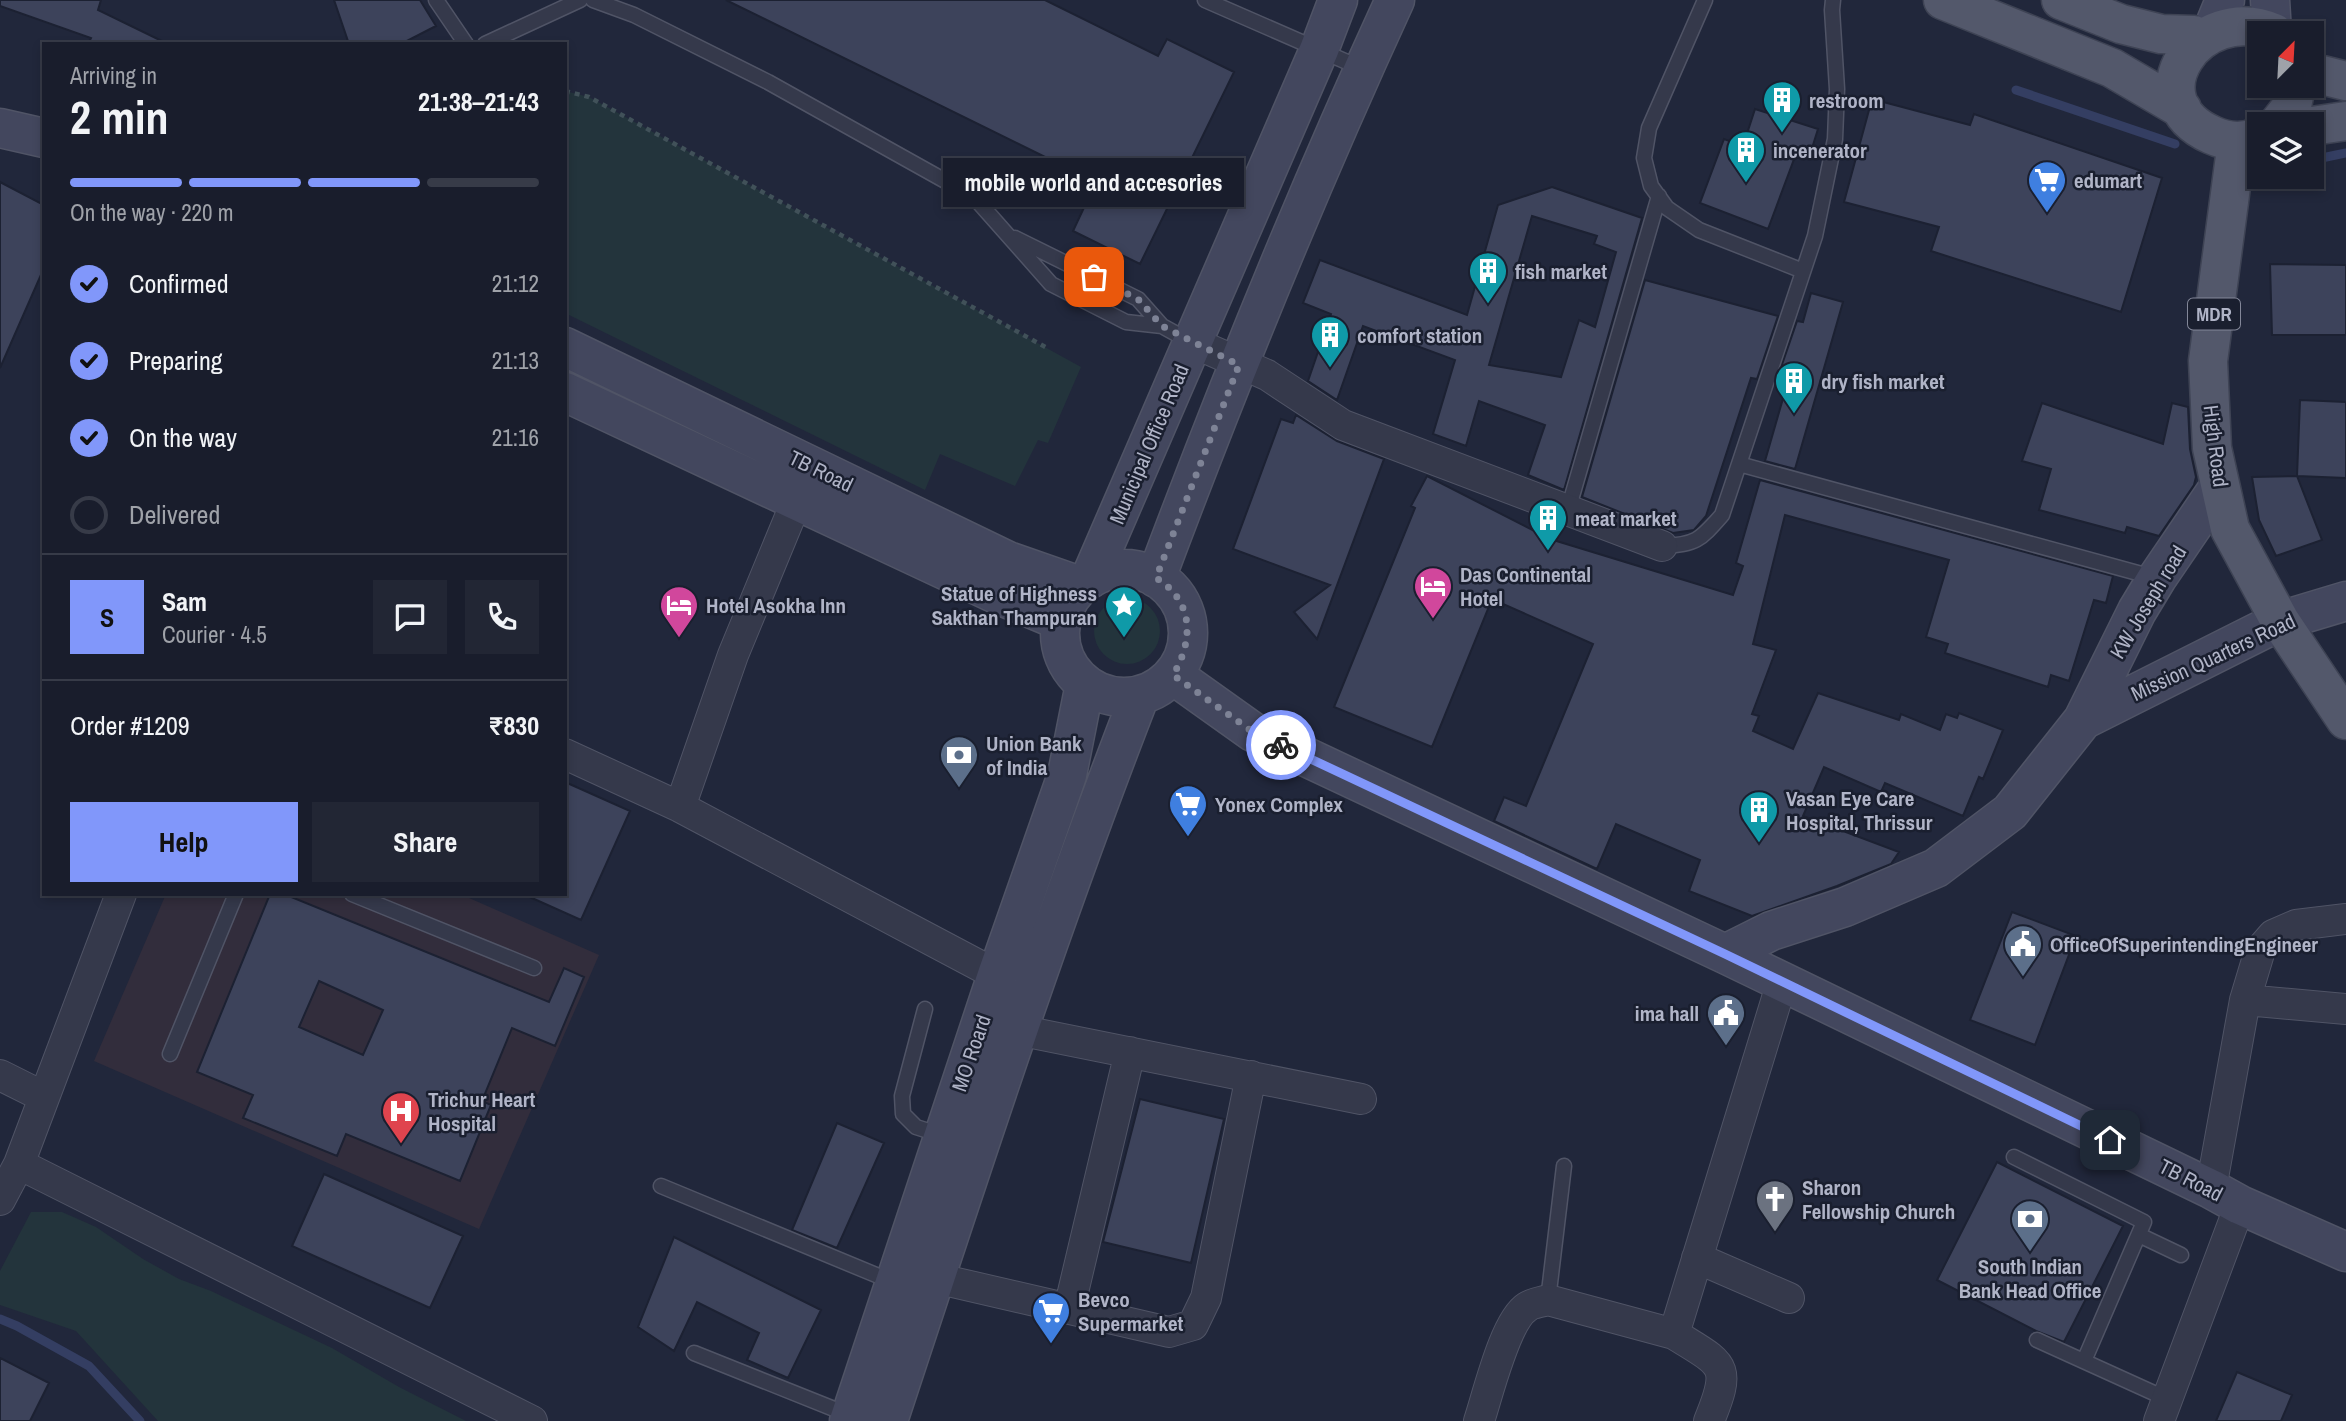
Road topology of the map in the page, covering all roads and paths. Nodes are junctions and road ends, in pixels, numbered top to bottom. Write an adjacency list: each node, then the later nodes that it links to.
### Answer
1 (436, 0): 13 (lane)
2 (580, 0): 14 (lane)
3 (593, 0): 28 (lane)
4 (1205, 0): 15 (lane)
5 (1338, 0): 15 (main road, Municipal Office Road)
6 (1395, 0): 16 (main road)
7 (1705, 0): 27 (lane)
8 (1833, 0): 29 (lane)
9 (1943, 0): 20 (main road)
10 (2061, 0): 11 (main road)
11 (2212, 19): 12 (main road); 20 (main road)
12 (2247, 21)
13 (465, 42)
14 (489, 42)
15 (1319, 50): 16 (lane); 30 (main road, Municipal Office Road)
16 (1363, 69): 33 (main road)
17 (2324, 76): 18 (main road)
18 (2346, 81)
19 (567, 92): 32 (path)
20 (2182, 109): 25 (main road)
21 (2346, 121): 22 (main road)
22 (2324, 124)
23 (0, 128): 24 (main road)
24 (42, 138)
25 (2247, 139)
26 (2247, 145): 36 (main road, High Road / MDR)
27 (1659, 196): 29 (lane); 38 (lane)
28 (1008, 234): 30 (lane); 30 (lane)
29 (1803, 271): 35 (lane)
30 (1177, 334): 33 (street); 42 (main road, Municipal Office Road)
31 (567, 348): 42 (main road, TB Road)
32 (1049, 349)
33 (1239, 365): 38 (street); 40 (main road)
34 (567, 393): 37 (main road)
35 (1739, 464): 39 (lane); 41 (lane)
36 (2219, 487): 41 (main road, KW Joseph road); 45 (main road, High Road / MDR)
37 (797, 500): 44 (main road); 52 (street)
38 (1568, 510): 39 (street)
39 (1662, 545)
40 (1156, 578): 42 (main road); 46 (main road)
41 (2157, 578): 49 (main road, KW Joseph road)
42 (1085, 582): 44 (main road)
43 (2346, 601): 45 (main road, Mission Quarters Road)
44 (1061, 621): 47 (main road)
45 (2280, 621): 49 (main road, Mission Quarters Road); 50 (main road, High Road / MDR)
46 (1173, 675): 48 (main road); 57 (main road, TB Road)
47 (1086, 684): 48 (main road); 59 (main road, MO Roard)
48 (1140, 695): 64 (main road)
49 (2083, 720): 57 (main road)
50 (2346, 720)
51 (567, 755): 52 (street)
52 (680, 807): 59 (street)
53 (120, 896): 69 (street)
54 (235, 896): 66 (lane)
55 (357, 896): 58 (lane)
56 (2346, 919): 61 (street)
57 (1725, 954): 60 (main road, TB Road)
58 (534, 968)
59 (997, 975): 71 (main road, MO Roard)
60 (1782, 982): 76 (main road, TB Road); 81 (street)
61 (2245, 1000): 63 (street); 76 (street)
62 (925, 1009): 71 (lane)
63 (2346, 1009)
64 (1018, 1030): 65 (street); 82 (main road)
65 (1130, 1052): 68 (street); 86 (street)
66 (170, 1054)
67 (0, 1075): 69 (street)
68 (1251, 1076): 70 (street); 86 (street)
69 (44, 1097): 73 (street)
70 (1361, 1098)
71 (943, 1136): 83 (main road, MO Roard)
72 (2014, 1157): 78 (lane)
73 (19, 1164): 77 (street); 93 (street)
74 (1564, 1167): 85 (lane)
75 (661, 1186): 83 (lane)
76 (2225, 1197): 79 (main road, TB Road); 91 (street)
77 (0, 1200)
78 (2139, 1235): 80 (lane); 90 (lane)
79 (2346, 1252)
80 (2181, 1255)
81 (1697, 1258): 84 (street); 87 (street)
82 (935, 1278): 86 (street); 92 (main road)
83 (895, 1283): 92 (main road, MO Roard)
84 (1789, 1298)
85 (1548, 1300): 87 (street); 94 (street)
86 (1069, 1309)
87 (1674, 1334): 95 (street)
88 (2037, 1340): 90 (lane)
89 (694, 1353): 92 (lane)
90 (2084, 1361): 91 (lane)
91 (2163, 1410)
92 (863, 1419)
93 (532, 1421)
94 (1479, 1421)
95 (1709, 1421)

